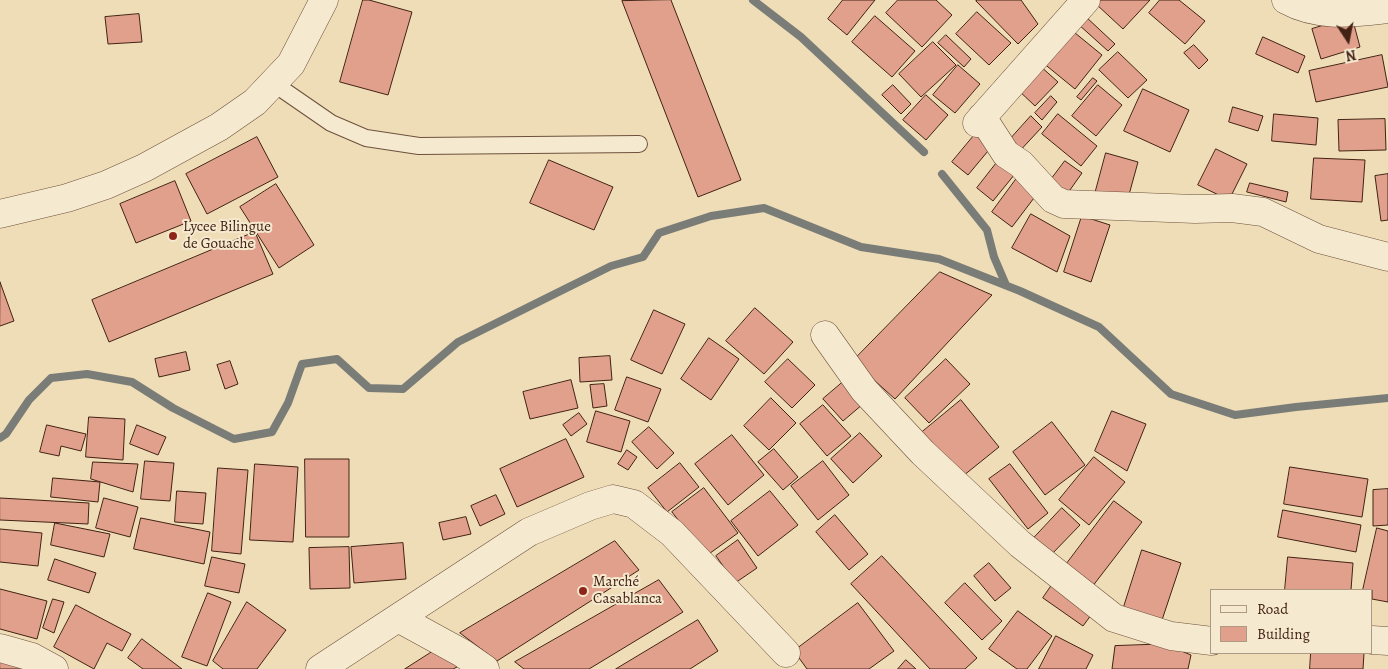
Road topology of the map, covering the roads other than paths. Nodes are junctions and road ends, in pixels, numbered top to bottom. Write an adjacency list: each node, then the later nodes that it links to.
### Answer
1 (324, 0): 5 (street)
2 (1086, 0): 8 (street)
3 (1286, 0): 4 (street)
4 (1388, 9)
5 (273, 83): 6 (lane); 7 (street)
6 (639, 144)
7 (0, 214)
8 (1388, 257)
9 (825, 335): 12 (street)
10 (398, 618): 15 (street); 17 (street); 18 (street)
11 (1373, 640): 13 (street)
12 (1210, 641)
13 (1388, 642)
14 (0, 648): 16 (street)
15 (786, 653)
16 (54, 669)
17 (320, 669)
18 (485, 669)

